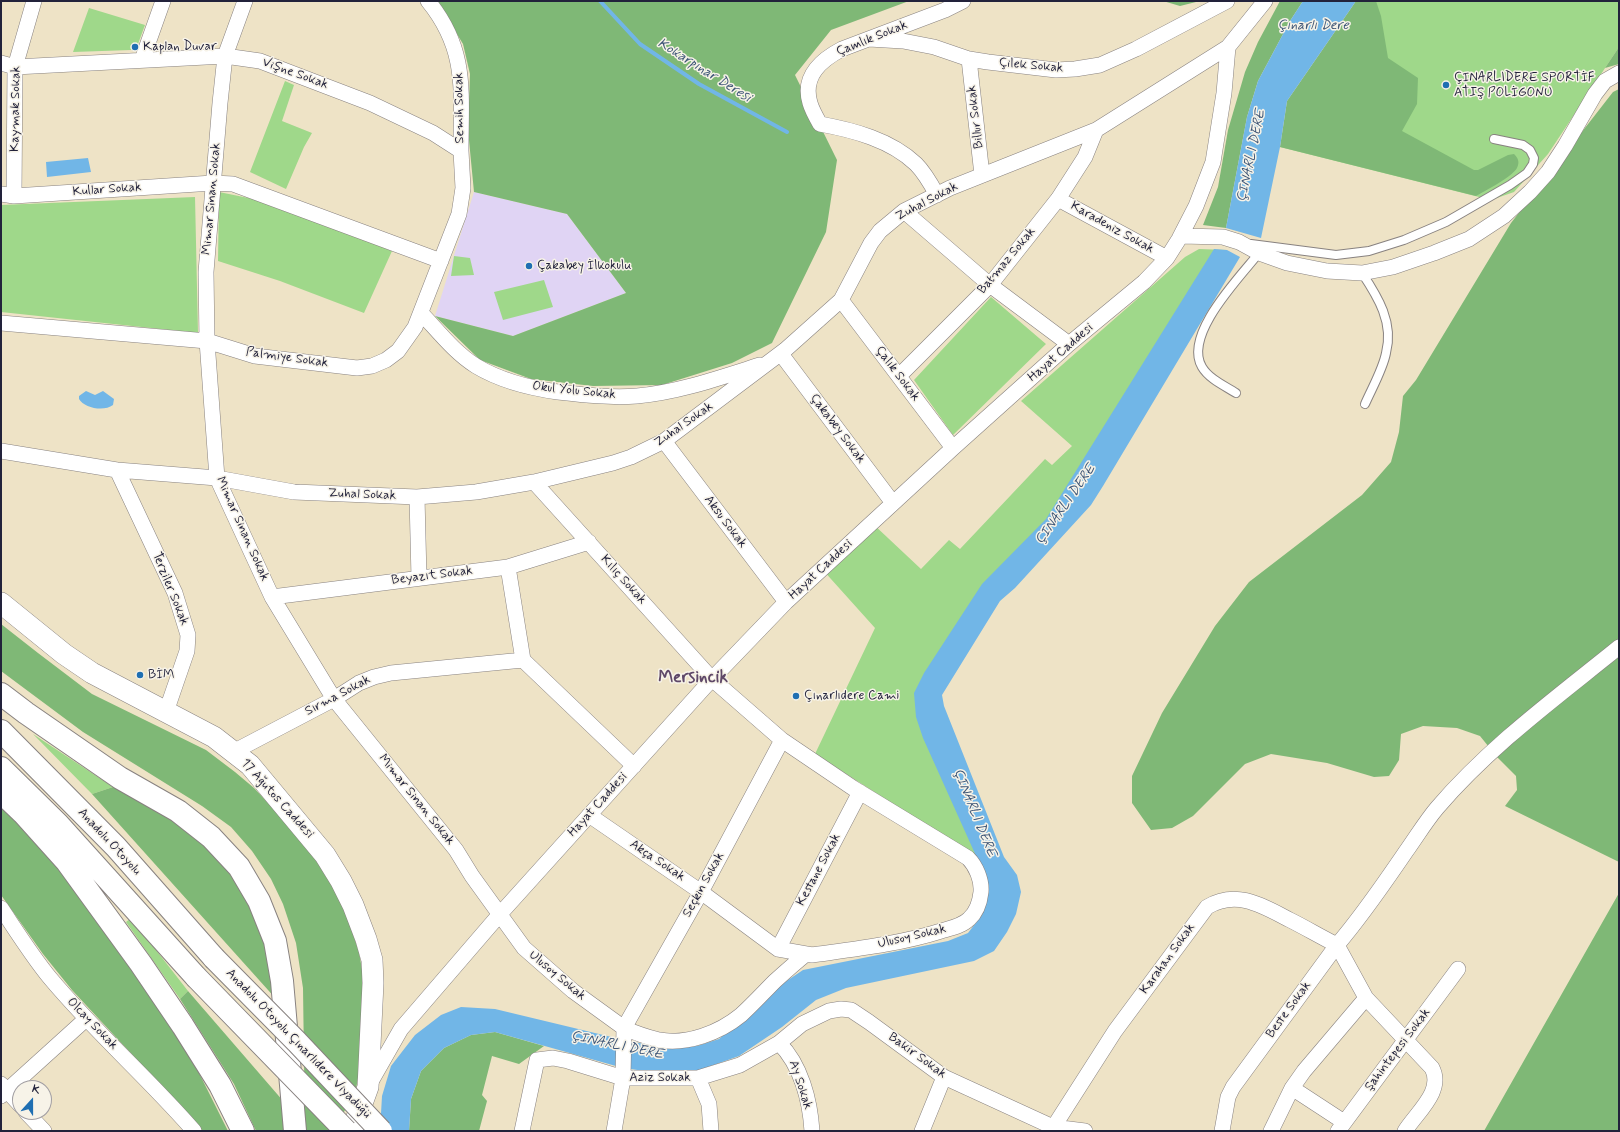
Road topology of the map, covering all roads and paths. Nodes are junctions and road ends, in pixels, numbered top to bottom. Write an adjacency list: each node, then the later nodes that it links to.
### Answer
1 (34, 1): 13 (street, Kaymak Sokak)
2 (163, 1): 12 (street)
3 (245, 1): 10 (street, Mimar Sinan Sokak)
4 (428, 1): 17 (street, Semih Sokak)
5 (963, 1): 8 (street, Çamlık Sokak)
6 (1227, 1): 11 (street, Çilek Sokak)
7 (1265, 1): 9 (street)
8 (869, 39): 11 (street, Çilek Sokak); 21 (street, Çamlık Sokak)
9 (1228, 47): 15 (street, Zuhal Sokak); 24 (street, Hayat Caddesi)
10 (225, 56): 12 (street, Vişne Sokak); 17 (street, Vişne Sokak); 19 (street, Mimar Sinan Sokak)
11 (969, 59): 18 (street, Billur Sokak)
12 (142, 60): 13 (street, Vişne Sokak)
13 (8, 65): 20 (street, Kaymak Sokak)
14 (1619, 73): 29 (street)
15 (1096, 130): 18 (street, Zuhal Sokak); 22 (street, Batmaz Sokak)
16 (1494, 139): 25 (lane)
17 (462, 151): 28 (street)
18 (982, 175): 21 (street, Zuhal Sokak)
19 (213, 183): 20 (street, Kullar Sokak); 28 (street, Kullar Sokak); 34 (street, Mimar Sinan Sokak)
20 (8, 195)
21 (937, 195): 23 (street, Zuhal Sokak)
22 (1058, 199): 27 (street, Karadeniz Sokak); 30 (street, Batmaz Sokak)
23 (904, 211): 30 (street); 31 (street, Zuhal Sokak)
24 (1181, 236): 25 (street); 27 (street, Hayat Caddesi)
25 (1239, 242): 26 (street)
26 (1258, 253): 29 (street); 38 (lane)
27 (1166, 258): 35 (street, Hayat Caddesi)
28 (441, 261): 32 (street, Palmiye Sokak)
29 (1362, 273): 39 (lane)
30 (990, 285): 35 (street); 37 (street, Batmaz Sokak)
31 (841, 300): 36 (street, Zuhal Sokak); 37 (street, Çalık Sokak)
32 (421, 313): 34 (street, Palmiye Sokak); 36 (street, Okul Yolu Sokak)
33 (1, 322): 34 (street, Palmiye Sokak)
34 (207, 341): 44 (street, Mimar Sinan Sokak)
35 (1069, 344): 41 (street, Hayat Caddesi)
36 (776, 358): 40 (street, Zuhal Sokak); 47 (street, Çakabey Sokak)
37 (899, 376): 41 (street, Çalık Sokak)
38 (1236, 393)
39 (1365, 404)
40 (664, 441): 45 (street, Zuhal Sokak); 52 (street, Aksu Sokak)
41 (953, 448): 47 (street, Hayat Caddesi)
42 (1, 451): 43 (street, Zuhal Sokak)
43 (117, 470): 44 (street, Zuhal Sokak); 59 (street, Terziler Sokak)
44 (217, 478): 46 (street, Zuhal Sokak); 51 (street, Mimar Sinan Sokak)
45 (534, 482): 46 (street, Zuhal Sokak); 48 (street, Kılıç Sokak)
46 (417, 497): 50 (street)
47 (893, 503): 52 (street, Hayat Caddesi)
48 (589, 542): 49 (street, Beyazıt Sokak); 56 (street, Kılıç Sokak)
49 (508, 566): 50 (street, Beyazıt Sokak); 55 (street)
50 (419, 578): 51 (street, Beyazıt Sokak)
51 (272, 597): 58 (street, Mimar Sinan Sokak)
52 (786, 602): 56 (street, Hayat Caddesi)
53 (1, 603): 59 (street, 17 Ağutos Caddesi)
54 (1619, 647): 71 (street, Beste Sokak)
55 (523, 660): 58 (street, Sırma Sokak); 63 (street)
56 (712, 679): 61 (street, Ulusoy Sokak); 63 (street, Hayat Caddesi)
57 (1, 694): 95 (highway)
58 (334, 699): 62 (street, Sırma Sokak); 70 (street, Mimar Sinan Sokak)
59 (166, 712): 62 (street, 17 Ağutos Caddesi)
60 (1, 731): 74 (highway, Anadolu Otoyolu)
61 (782, 740): 66 (street, Ulusoy Sokak); 68 (street, Seçkin Sokak)
62 (233, 752): 85 (street, 17 Ağutos Caddesi)
63 (634, 766): 67 (street, Hayat Caddesi)
64 (1, 768): 76 (highway, Anadolu Otoyolu)
65 (1, 792): 94 (highway)
66 (860, 792): 72 (street, Kestane Sokak); 73 (street, Ulusoy Sokak)
67 (589, 815): 68 (street, Akça Sokak); 70 (street, Hayat Caddesi)
68 (701, 892): 72 (street, Akça Sokak); 79 (street, Seçkin Sokak)
69 (1, 908): 78 (street, Olcay Sokak)
70 (500, 914): 79 (street, Ulusoy Sokak); 85 (street, Hayat Caddesi)
71 (1337, 945): 77 (street); 91 (street, Karahan Sokak); 105 (street, Beste Sokak)
72 (778, 949): 73 (street, Akça Sokak)
73 (806, 955): 79 (street, Ulusoy Sokak)
74 (214, 958): 98 (highway, Anadolu Otoyolu Çınarlıdere Viyadüğü, bridge)
75 (1458, 969): 80 (street, Şahintepesi Sokak)
76 (196, 977): 96 (highway, Anadolu Otoyolu Çınarlıdere Viyadüğü, bridge)
77 (1366, 998): 80 (street); 86 (street)
78 (86, 1019): 87 (street); 93 (street, Olcay Sokak)
79 (624, 1034): 82 (street)
80 (1405, 1040): 90 (street, Şahintepesi Sokak); 107 (street)
81 (779, 1043): 83 (street, Bakir Sokak); 84 (street, Aziz Sokak); 102 (street, Ay Sokak)
82 (623, 1073): 84 (street, Aziz Sokak); 99 (street, Aziz Sokak); 100 (street)
83 (944, 1077): 91 (street, Bakir Sokak); 103 (street)
84 (698, 1078): 101 (street)
85 (368, 1087): 97 (street, 17 Ağutos Caddesi)
86 (1292, 1088): 90 (street); 106 (street)
87 (3, 1090): 88 (street)
88 (12, 1098)
89 (34, 1120): 92 (street)
90 (1341, 1126)
91 (1052, 1129): 104 (street, Bakir Sokak)
92 (44, 1131)
93 (194, 1131)
94 (243, 1131)
95 (295, 1131)
96 (346, 1131)
97 (352, 1131)
98 (381, 1131)
99 (522, 1131)
100 (614, 1131)
101 (711, 1131)
102 (812, 1131)
103 (922, 1131)
104 (1086, 1131)
105 (1222, 1131)
106 (1271, 1131)
107 (1405, 1131)

